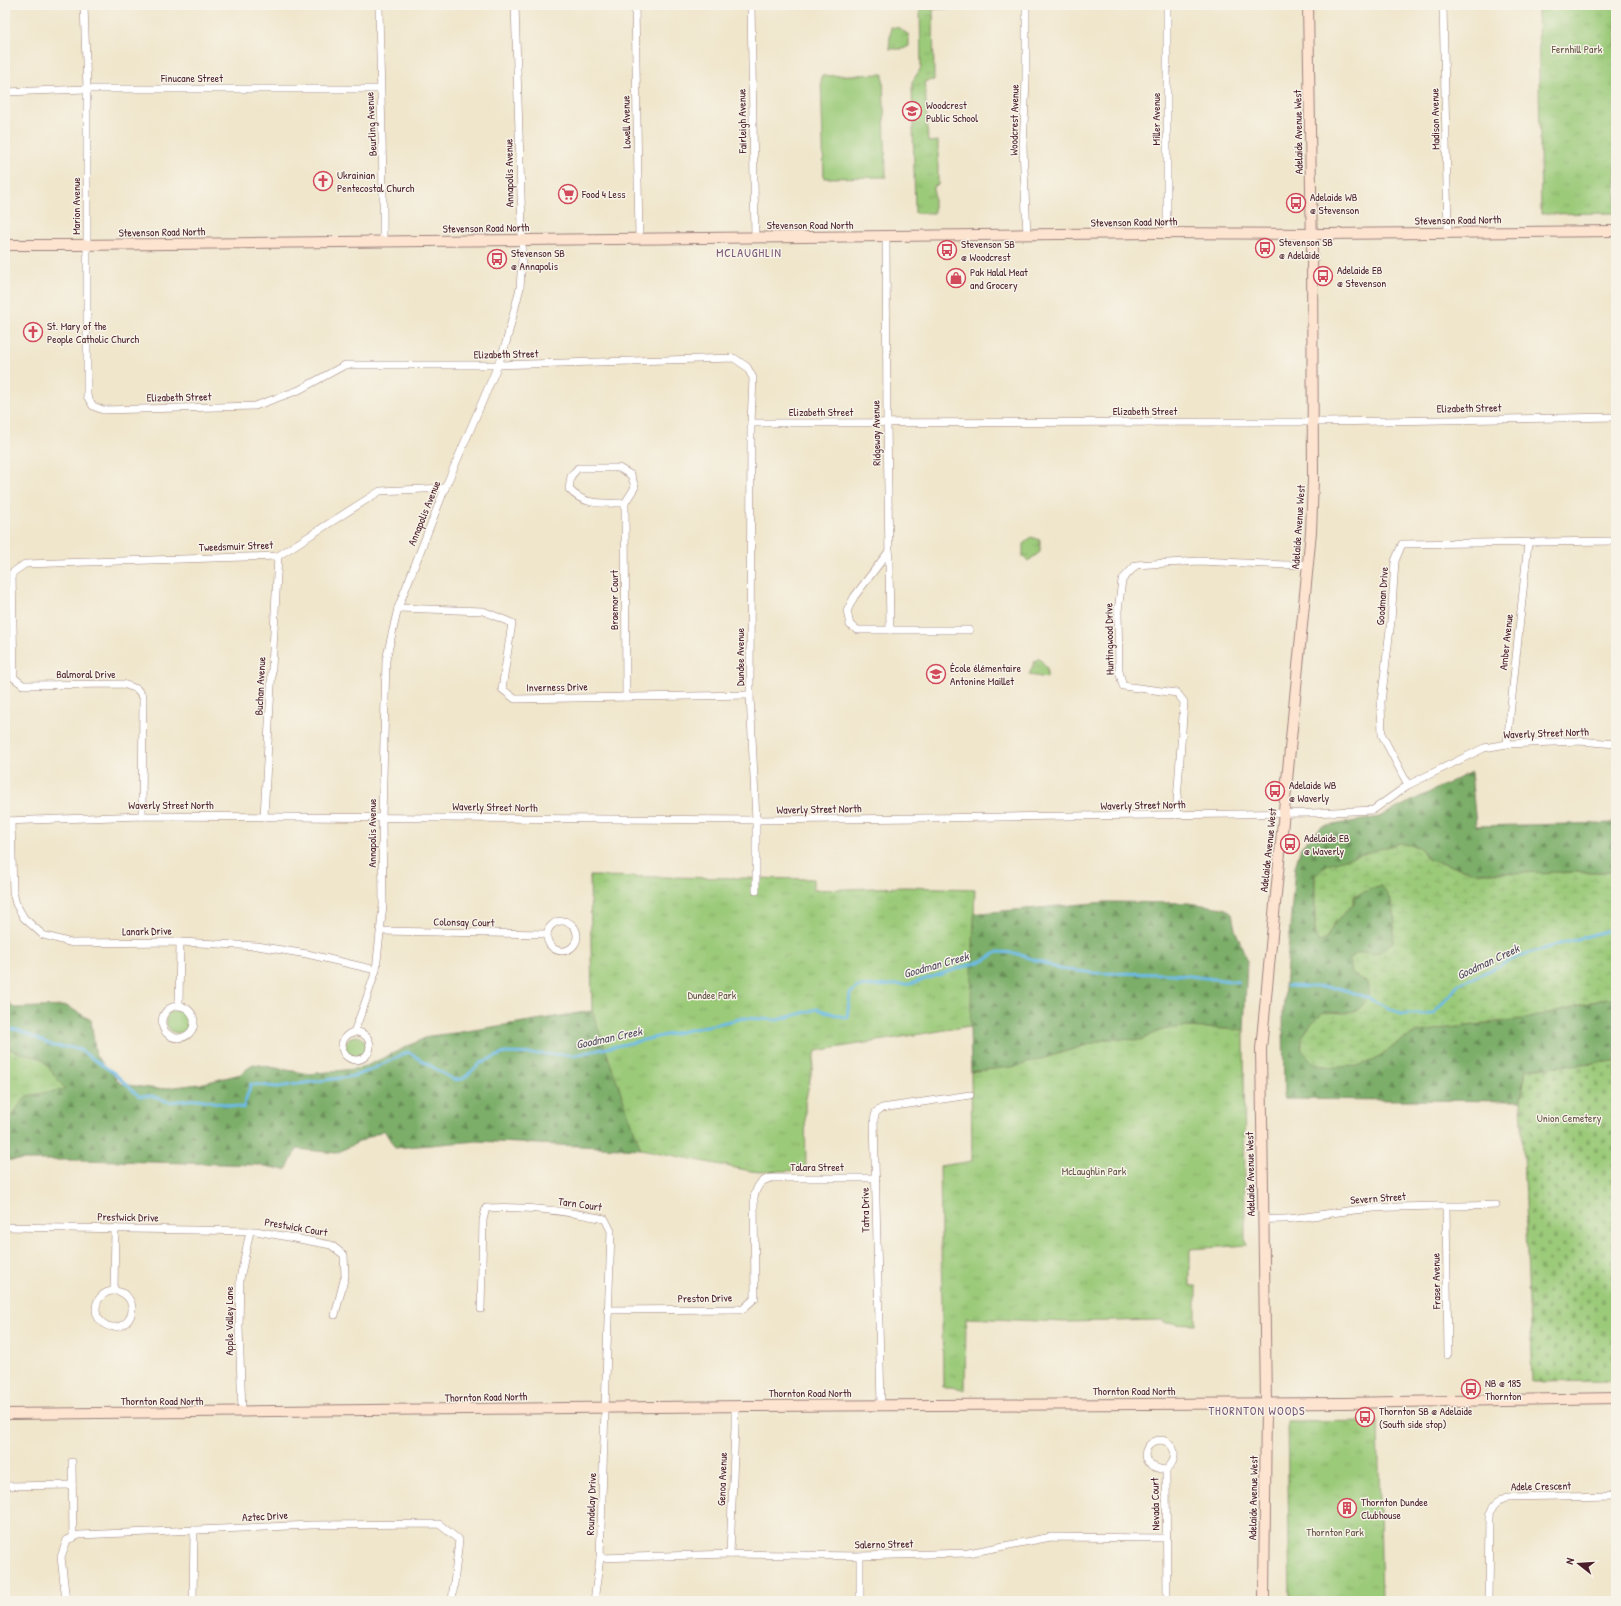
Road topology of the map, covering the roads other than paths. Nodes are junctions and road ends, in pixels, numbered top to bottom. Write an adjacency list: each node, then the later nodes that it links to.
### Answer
1 (84, 5): 10 (street, Marion Avenue)
2 (378, 5): 11 (street, Beurling Avenue)
3 (515, 5): 21 (street, Annapolis Avenue)
4 (635, 5): 20 (street, Lowell Avenue)
5 (751, 5): 19 (street, Fairleigh Avenue)
6 (1026, 5): 17 (street, Woodcrest Avenue)
7 (1167, 5): 15 (street, Miller Avenue)
8 (1308, 5): 16 (main road, Adelaide Avenue West)
9 (1443, 5): 14 (street, Madison Avenue)
10 (87, 89): 11 (street, Finucane Street); 12 (street, Finucane Street); 24 (street, Marion Avenue)
11 (380, 89): 22 (street, Beurling Avenue)
12 (5, 92)
13 (1616, 231): 14 (main road, Stevenson Road North)
14 (1448, 232): 16 (main road, Stevenson Road North)
15 (1167, 233): 16 (main road, Stevenson Road North); 17 (main road, Stevenson Road North)
16 (1312, 234): 29 (main road, Adelaide Avenue West)
17 (1027, 235): 18 (main road, Stevenson Road North)
18 (886, 236): 19 (main road, Stevenson Road North); 28 (street, Ridgeway Avenue)
19 (755, 238): 20 (main road, Stevenson Road North)
20 (639, 239): 21 (main road, Stevenson Road North)
21 (522, 240): 22 (main road, Stevenson Road North); 25 (street, Annapolis Avenue)
22 (383, 241): 24 (main road, Stevenson Road North)
23 (5, 245): 24 (main road, Stevenson Road North)
24 (87, 245): 26 (street, Marion Avenue)
25 (498, 365): 26 (street, Elizabeth Street); 30 (street, Elizabeth Street); 31 (street, Annapolis Avenue)
26 (93, 406)
27 (1616, 417): 29 (street, Elizabeth Street)
28 (887, 422): 29 (street, Elizabeth Street); 30 (street, Elizabeth Street); 35 (street, Ridgeway Avenue)
29 (1313, 422): 37 (main road, Adelaide Avenue West)
30 (751, 423): 42 (street, Dundee Avenue)
31 (445, 488): 36 (street, Tweedsmuir Street); 39 (street, Annapolis Avenue)
32 (625, 503): 32 (street, Braemor Court); 43 (street, Braemor Court)
33 (1616, 541): 34 (street, Goodman Drive)
34 (1528, 543): 44 (street, Amber Avenue); 46 (street, Goodman Drive)
35 (890, 551): 40 (street, Ridgeway Avenue); 40 (street)
36 (278, 556): 38 (street, Tweedsmuir Street); 50 (street, Buchan Avenue)
37 (1308, 564): 47 (main road, Adelaide Avenue West); 48 (street, Huntingwood Drive)
38 (12, 572): 49 (street, Balmoral Drive)
39 (398, 608): 43 (street, Inverness Drive); 51 (street, Annapolis Avenue)
40 (890, 630): 41 (street)
41 (969, 630)
42 (750, 695): 43 (street, Inverness Drive); 52 (street, Dundee Avenue)
43 (626, 697)
44 (1507, 744): 45 (street, Waverly Street North); 46 (street, Waverly Street North)
45 (1616, 744)
46 (1408, 786): 47 (street, Waverly Street North)
47 (1284, 814): 48 (street, Waverly Street North); 66 (main road, Adelaide Avenue West)
48 (1176, 815): 52 (street, Waverly Street North)
49 (142, 816): 50 (street, Waverly Street North); 53 (street, Waverly Street North)
50 (264, 817): 51 (street, Waverly Street North)
51 (382, 817): 52 (street, Waverly Street North); 55 (street, Annapolis Avenue)
52 (756, 820): 54 (street, Dundee Avenue)
53 (8, 821): 57 (street, Lanark Drive)
54 (756, 891)
55 (381, 931): 56 (street, Colonsay Court); 58 (street, Annapolis Avenue)
56 (547, 934): 56 (street)
57 (180, 942): 58 (street, Lanark Drive); 59 (street)
58 (376, 970): 60 (street, Annapolis Avenue)
59 (179, 1005): 59 (street)
60 (354, 1032): 60 (street, Annapolis Avenue)
61 (970, 1095): 62 (street, Tatra Drive)
62 (876, 1178): 63 (street, Talara Street); 77 (street, Tatra Drive)
63 (759, 1183): 72 (street, Preston Drive)
64 (1496, 1205): 65 (street, Severn Street)
65 (1446, 1207): 66 (street, Severn Street); 74 (street, Fraser Avenue)
66 (1263, 1219): 76 (main road, Adelaide Avenue West)
67 (5, 1227): 68 (street, Prestwick Drive)
68 (115, 1228): 69 (street, Prestwick Drive); 70 (street)
69 (250, 1231): 73 (street, Prestwick Court); 80 (street, Apple Valley Lane)
70 (114, 1290): 70 (street)
71 (481, 1309): 72 (street, Tarn Court)
72 (607, 1310): 79 (street, Tarn Court)
73 (335, 1315)
74 (1448, 1355)
75 (1616, 1398): 76 (main road, Thornton Road North)
76 (1266, 1403): 77 (main road, Thornton Road North); 99 (main road, Adelaide Avenue West)
77 (881, 1405): 78 (main road, Thornton Road North)
78 (735, 1406): 79 (main road, Thornton Road North); 90 (street, Genoa Avenue)
79 (606, 1408): 80 (main road, Thornton Road North); 92 (street, Roundelay Drive)
80 (242, 1412): 81 (main road, Thornton Road North)
81 (5, 1414)
82 (72, 1462): 84 (street)
83 (1166, 1470): 83 (street, Nevada Court); 89 (street, Nevada Court)
84 (72, 1485): 85 (street); 88 (street)
85 (5, 1486)
86 (1616, 1496): 100 (street, Adele Crescent)
87 (194, 1530): 88 (street, Aztec Drive); 94 (street); 95 (street, Aztec Drive)
88 (73, 1538): 93 (street)
89 (1167, 1538): 91 (street, Salerno Street); 98 (street, Nevada Court)
90 (730, 1554): 91 (street, Salerno Street); 92 (street, Salerno Street)
91 (860, 1556): 97 (street)
92 (600, 1558): 96 (street, Roundelay Drive)
93 (66, 1601)
94 (193, 1601)
95 (452, 1601)
96 (594, 1601)
97 (860, 1601)
98 (1167, 1601)
99 (1264, 1601)
100 (1488, 1601)

